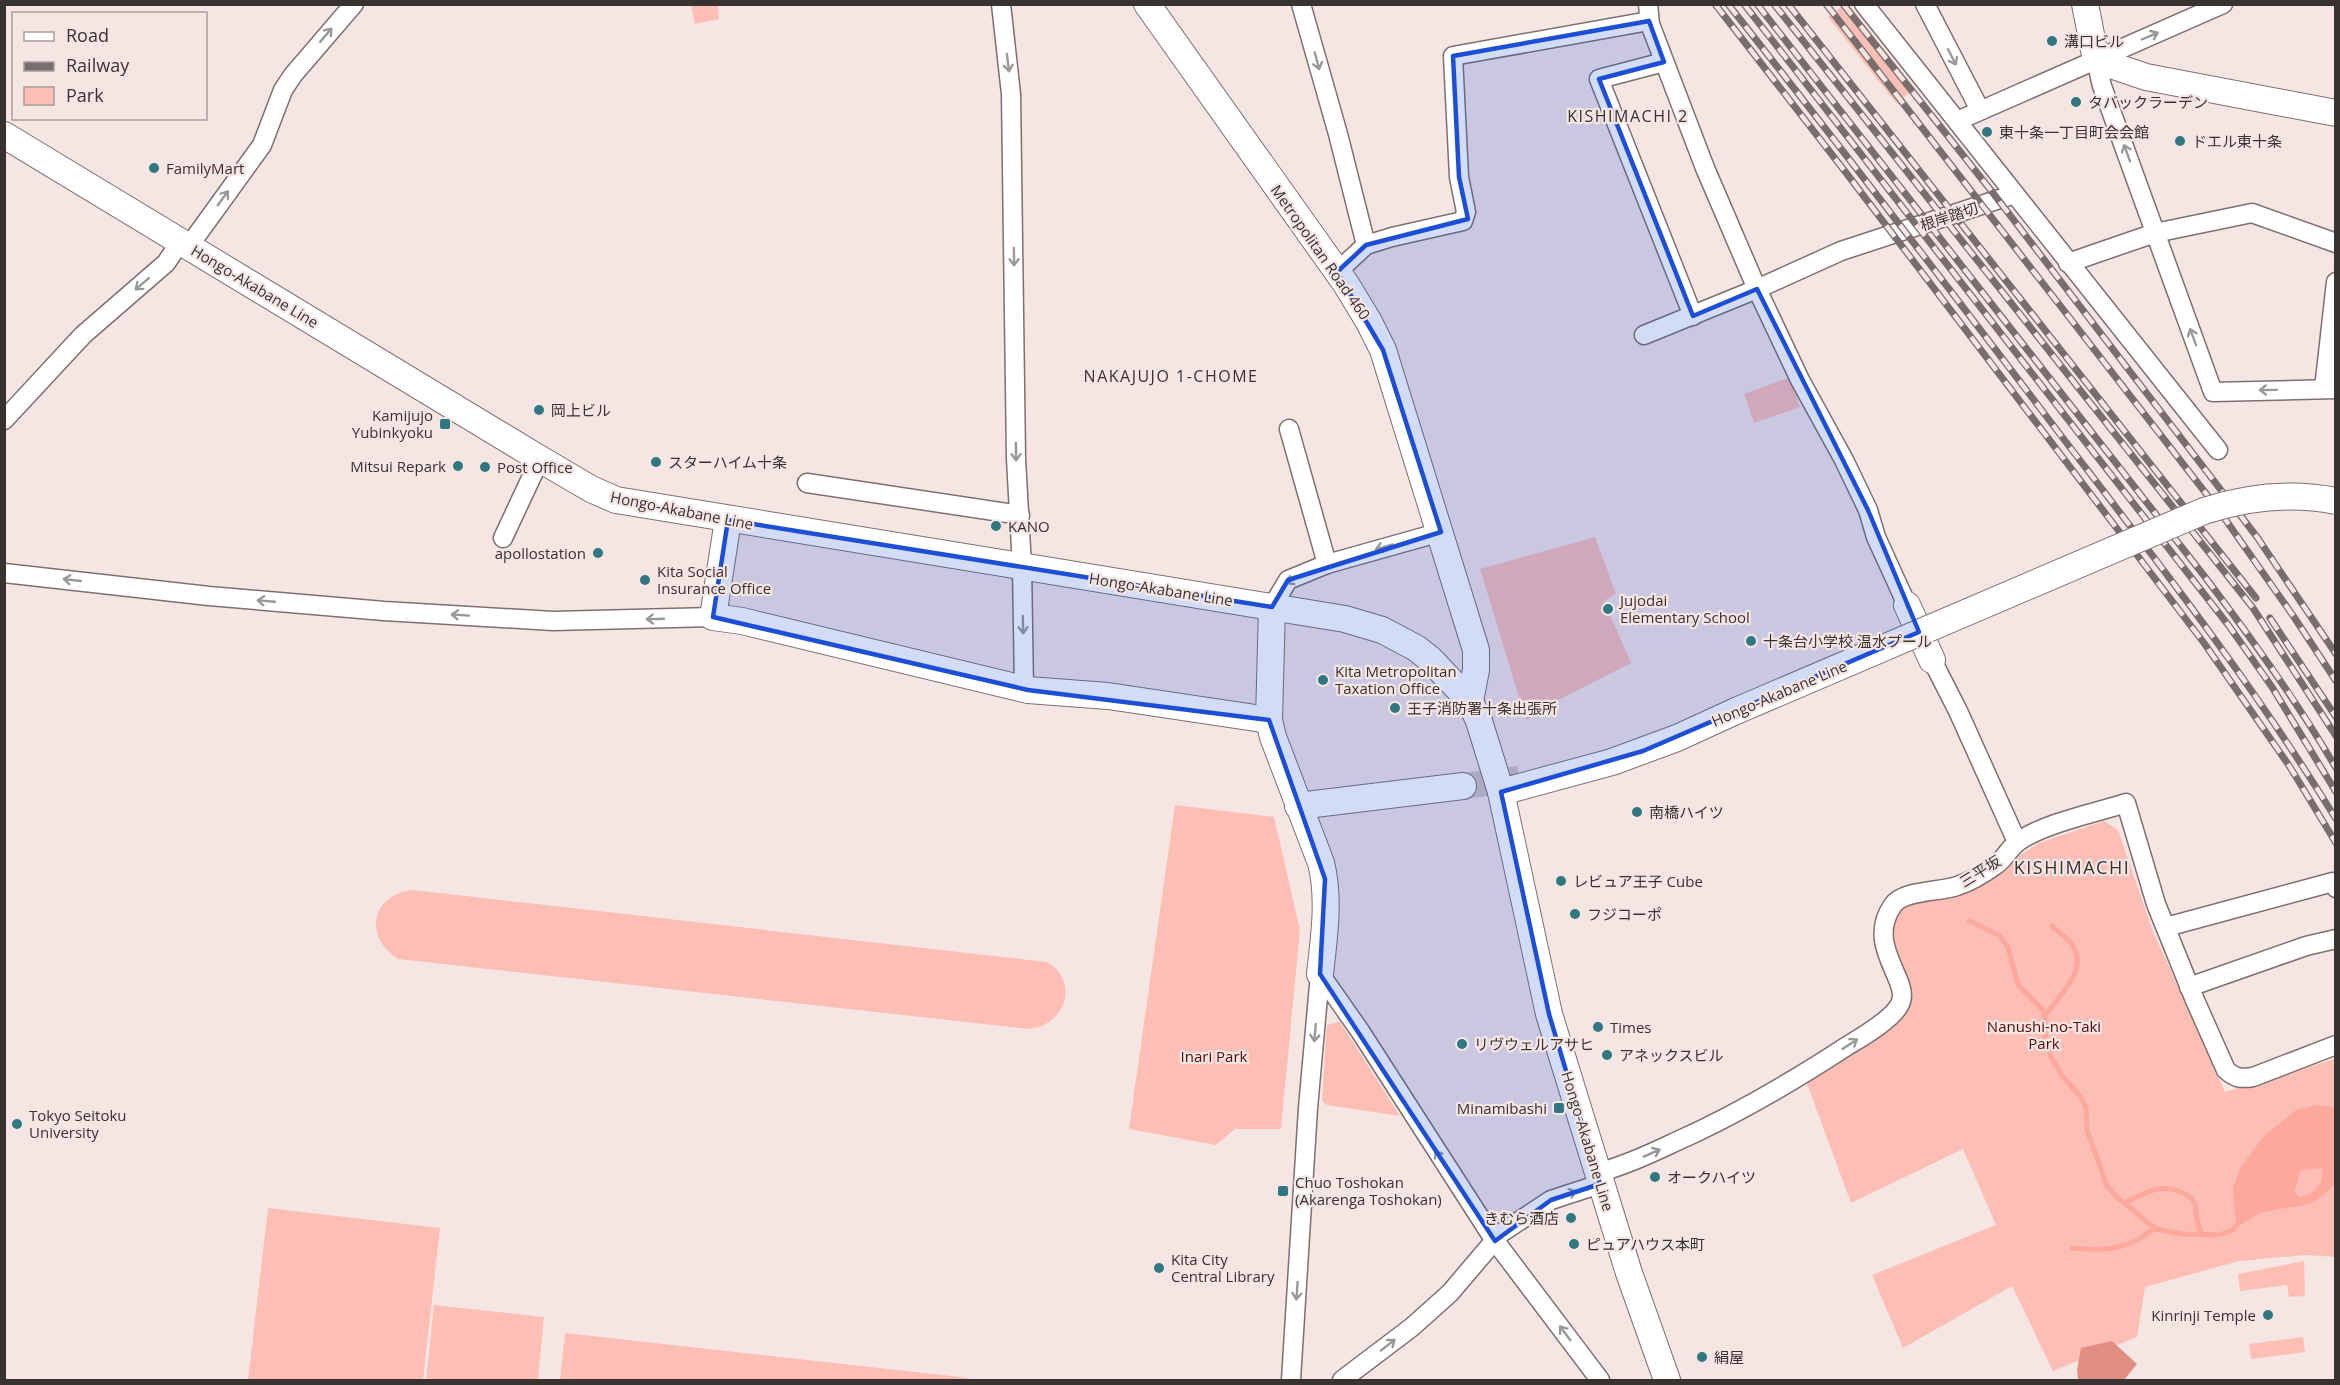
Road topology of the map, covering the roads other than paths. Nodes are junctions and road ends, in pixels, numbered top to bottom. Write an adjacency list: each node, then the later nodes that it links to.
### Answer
1 (354, 4): 18 (street, one-way to 1)
2 (1001, 4): 34 (street, one-way to 34)
3 (1147, 4): 22 (main road, Metropolitan Road 460)
4 (1302, 4): 20 (street, one-way to 20)
5 (1864, 4): 14 (street)
6 (1926, 4): 12 (street, one-way to 12)
7 (2085, 4): 10 (main road)
8 (2223, 4): 10 (street, one-way to 8)
9 (1648, 13): 11 (street); 20 (street)
10 (2096, 60): 12 (street); 13 (main road); 17 (street, one-way to 10)
11 (1664, 62): 24 (street); 25 (street)
12 (1980, 110): 14 (street)
13 (2336, 113)
14 (1957, 121): 16 (street)
15 (4, 135): 18 (main road, Hongo-Akabane Line)
16 (2015, 194): 21 (street); 24 (street, 根岸踏切)
17 (2155, 233): 19 (street); 21 (street); 27 (street, one-way to 17)
18 (185, 243): 28 (street, one-way to 28); 31 (main road, Hongo-Akabane Line)
19 (2336, 243)
20 (1366, 245): 22 (street)
21 (2068, 263): 30 (street)
22 (1337, 272): 36 (main road, Metropolitan Road 460)
23 (2336, 282): 27 (street)
24 (1757, 289): 25 (street, 根岸踏切); 41 (street)
25 (1693, 316): 26 (street, 根岸踏切)
26 (1644, 335)
27 (2330, 389)
28 (4, 420)
29 (1289, 429): 38 (street)
30 (2218, 450)
31 (540, 459): 35 (main road, Hongo-Akabane Line); 37 (street)
32 (807, 483): 34 (street)
33 (2336, 501): 47 (main road, Hongo-Akabane Line, bridge)
34 (1020, 515): 39 (street)
35 (728, 520): 39 (main road, Hongo-Akabane Line); 43 (main road)
36 (1441, 532): 38 (street, one-way to 38); 46 (main road, Metropolitan Road 460)
37 (503, 538)
38 (1327, 564): 42 (street, one-way to 42)
39 (1022, 566): 42 (main road, Hongo-Akabane Line); 45 (street, one-way to 45)
40 (4, 573): 43 (street, one-way to 40)
41 (1907, 605): 44 (main road)
42 (1272, 607): 46 (main road, Hongo-Akabane Line); 48 (main road)
43 (713, 617): 45 (main road)
44 (1927, 649): 47 (main road, Hongo-Akabane Line); 52 (street)
45 (1024, 689): 48 (main road)
46 (1470, 701): 50 (main road, Hongo-Akabane Line)
47 (1738, 714): 50 (main road, Hongo-Akabane Line)
48 (1269, 720): 51 (main road)
49 (1463, 786): 51 (main road)
50 (1501, 792): 59 (main road, Hongo-Akabane Line)
51 (1298, 806): 56 (main road)
52 (2018, 842): 54 (street, 三平坂); 59 (street, 三平坂, one-way to 52)
53 (2336, 888): 54 (street)
54 (2166, 927): 57 (street)
55 (2336, 939): 57 (street)
56 (1320, 974): 60 (street, one-way to 56); 61 (street, one-way to 61)
57 (2189, 987): 58 (street)
58 (2336, 1045)
59 (1599, 1178): 60 (street, one-way to 59); 64 (main road, Hongo-Akabane Line)
60 (1495, 1241): 62 (street, one-way to 60); 63 (street, one-way to 60)
61 (1291, 1380)
62 (1342, 1380)
63 (1600, 1380)
64 (1667, 1380)

